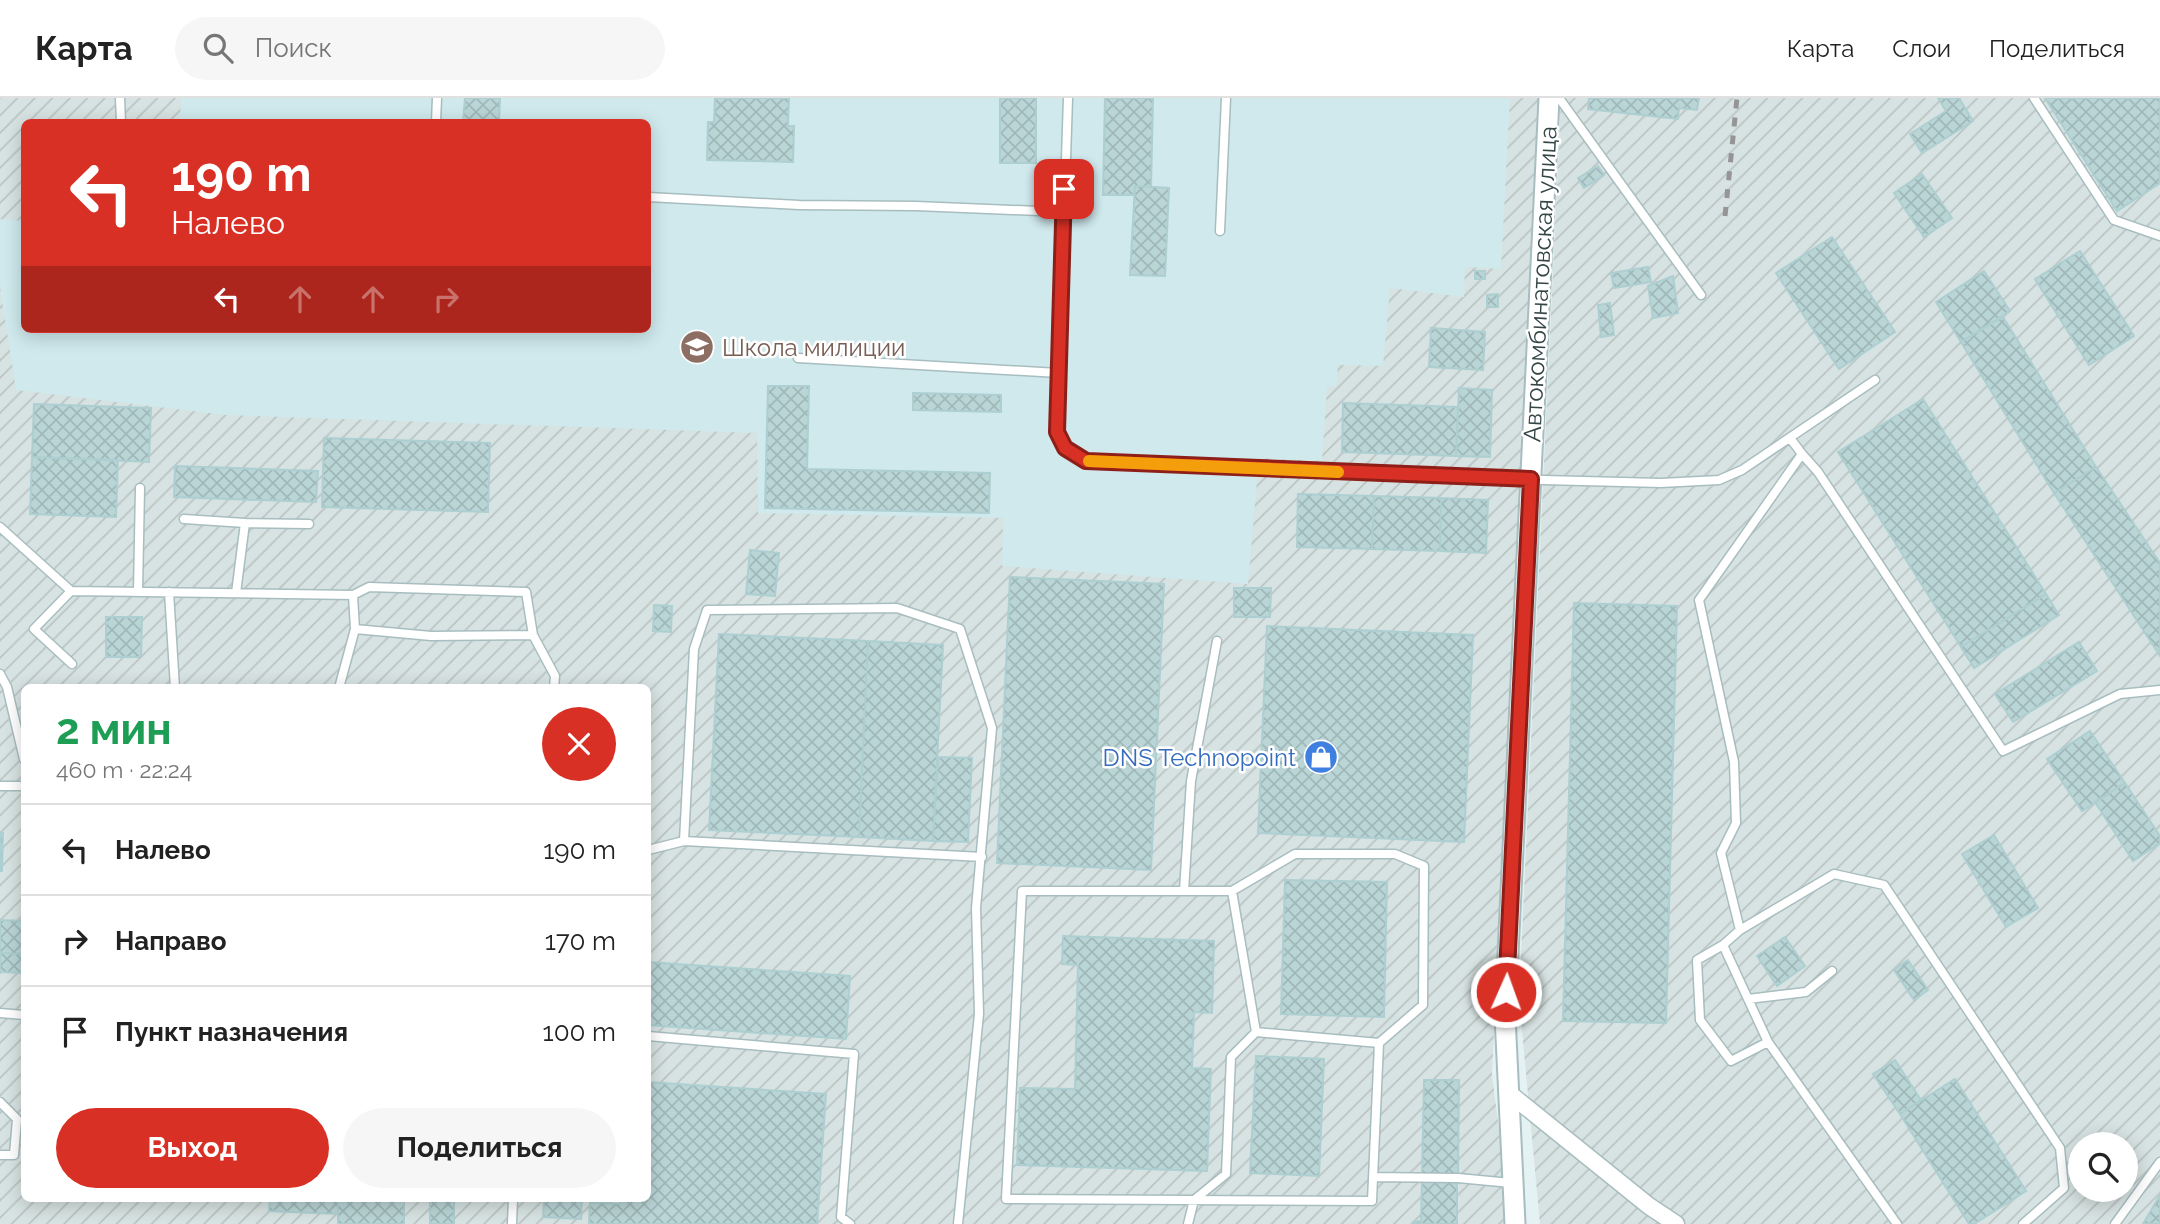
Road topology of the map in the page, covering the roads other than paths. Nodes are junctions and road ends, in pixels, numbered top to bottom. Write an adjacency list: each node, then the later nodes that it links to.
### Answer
1 (120, 98): 8 (lane)
2 (437, 98): 9 (lane)
3 (1068, 98): 11 (lane)
4 (1226, 98): 12 (lane)
5 (1549, 98): 20 (street, Автокомбинатовская улица)
6 (1559, 98): 14 (lane)
7 (2034, 98): 13 (lane)
8 (121, 119)
9 (436, 119)
10 (651, 197): 11 (lane)
11 (1063, 212): 16 (lane)
12 (1220, 231)
13 (2160, 236)
14 (1701, 295)
15 (798, 358): 16 (lane)
16 (1058, 373): 20 (lane)
17 (1875, 380): 18 (lane)
18 (1790, 438): 19 (lane); 20 (lane)
19 (1802, 454): 39 (lane); 48 (lane)
20 (1531, 479): 58 (street, Автокомбинатовская улица)
21 (140, 488): 27 (lane)
22 (184, 519): 23 (lane)
23 (245, 523): 24 (lane); 29 (lane)
24 (309, 524)
25 (0, 527): 26 (lane)
26 (71, 590): 27 (lane); 34 (lane)
27 (138, 592): 28 (lane)
28 (169, 592): 29 (lane); 36 (lane)
29 (236, 593): 30 (lane)
30 (353, 595): 31 (lane); 32 (lane)
31 (355, 629): 32 (lane); 37 (lane)
32 (533, 635): 38 (lane)
33 (1216, 641): 46 (lane)
34 (72, 664)
35 (0, 674): 40 (lane)
36 (175, 684)
37 (340, 684)
38 (554, 684)
39 (2160, 690)
40 (21, 746)
41 (0, 786): 42 (lane)
42 (21, 786)
43 (684, 841): 44 (lane); 45 (lane); 45 (lane)
44 (651, 849)
45 (982, 858): 68 (lane)
46 (1184, 891): 47 (lane); 64 (lane)
47 (1233, 891): 54 (lane); 57 (lane)
48 (1740, 930): 49 (lane); 73 (lane)
49 (1723, 945): 51 (lane); 56 (lane)
50 (1832, 971): 51 (lane)
51 (1748, 999): 56 (lane)
52 (0, 1013): 53 (lane)
53 (21, 1015)
54 (1256, 1032): 57 (lane); 64 (lane)
55 (651, 1036): 67 (lane)
56 (1768, 1042): 72 (lane)
57 (1379, 1043): 62 (lane)
58 (1510, 1094): 63 (street, Автокомбинатовская улица); 71 (street)
59 (0, 1102): 60 (lane)
60 (0, 1155)
61 (2160, 1162): 74 (lane)
62 (1373, 1177): 63 (lane); 64 (lane)
63 (1511, 1183): 70 (street, Автокомбинатовская улица)
64 (1194, 1200): 69 (lane)
65 (513, 1202): 66 (lane)
66 (512, 1224)
67 (850, 1224)
68 (958, 1224)
69 (1188, 1224)
70 (1515, 1224)
71 (1676, 1224)
72 (1897, 1224)
73 (2023, 1224)
74 (2115, 1224)

